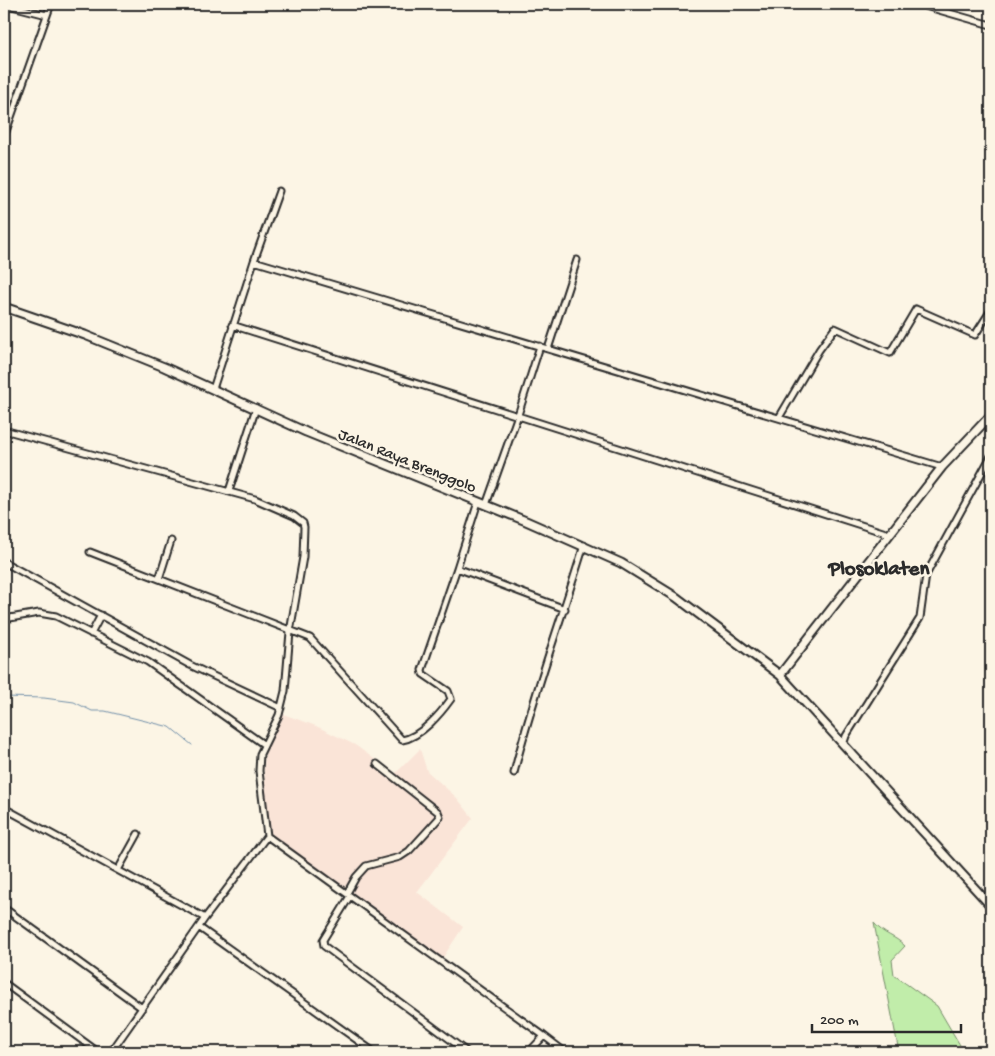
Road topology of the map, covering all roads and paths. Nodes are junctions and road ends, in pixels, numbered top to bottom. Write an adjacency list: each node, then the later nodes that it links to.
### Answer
1 (4, 4): 4 (street)
2 (51, 4): 4 (street)
3 (918, 4): 5 (street)
4 (47, 15): 6 (street)
5 (991, 25)
6 (4, 137)
7 (279, 191): 9 (street)
8 (577, 260): 14 (street)
9 (254, 261): 12 (street); 13 (street)
10 (4, 306): 15 (main road, Jalan Raya Brenggolo)
11 (991, 310): 19 (street)
12 (232, 325): 15 (street); 17 (street)
13 (540, 346): 14 (street); 17 (street)
14 (548, 349): 19 (street)
15 (213, 389): 16 (main road, Jalan Raya Brenggolo)
16 (256, 408): 23 (street); 24 (main road, Jalan Raya Brenggolo)
17 (518, 415): 25 (street); 26 (street)
18 (991, 415): 22 (main road)
19 (780, 416): 22 (street)
20 (4, 430): 23 (street)
21 (991, 456): 41 (street)
22 (942, 467): 26 (main road)
23 (228, 491): 36 (street)
24 (478, 502): 25 (main road, Jalan Raya Brenggolo); 31 (street)
25 (486, 505): 28 (main road, Jalan Raya Brenggolo)
26 (889, 534): 38 (main road)
27 (172, 541): 32 (street)
28 (584, 545): 33 (street); 38 (main road, Jalan Raya Brenggolo)
29 (90, 552): 32 (street)
30 (4, 562): 34 (street)
31 (457, 568): 33 (street); 36 (street)
32 (160, 579): 36 (street)
33 (564, 609): 43 (street)
34 (101, 615): 37 (street); 39 (street)
35 (4, 619): 37 (street)
36 (290, 632): 39 (street)
37 (91, 634): 40 (street)
38 (780, 674): 41 (main road, Jalan Raya Brenggolo)
39 (281, 708): 40 (street)
40 (263, 744): 46 (street)
41 (843, 744): 49 (main road, Jalan Raya Brenggolo)
42 (378, 764): 48 (street)
43 (514, 773)
44 (4, 808): 47 (street)
45 (138, 834): 47 (street)
46 (267, 836): 48 (street); 51 (street)
47 (118, 870): 51 (street)
48 (349, 895): 55 (street); 59 (street)
49 (991, 906)
50 (4, 908): 54 (street)
51 (205, 918): 52 (street)
52 (200, 928): 54 (street); 58 (street)
53 (4, 983): 56 (street)
54 (142, 1008): 57 (street)
55 (544, 1036): 60 (street); 61 (street)
56 (98, 1052)
57 (111, 1052)
58 (374, 1052)
59 (467, 1052)
60 (529, 1052)
61 (565, 1052)

